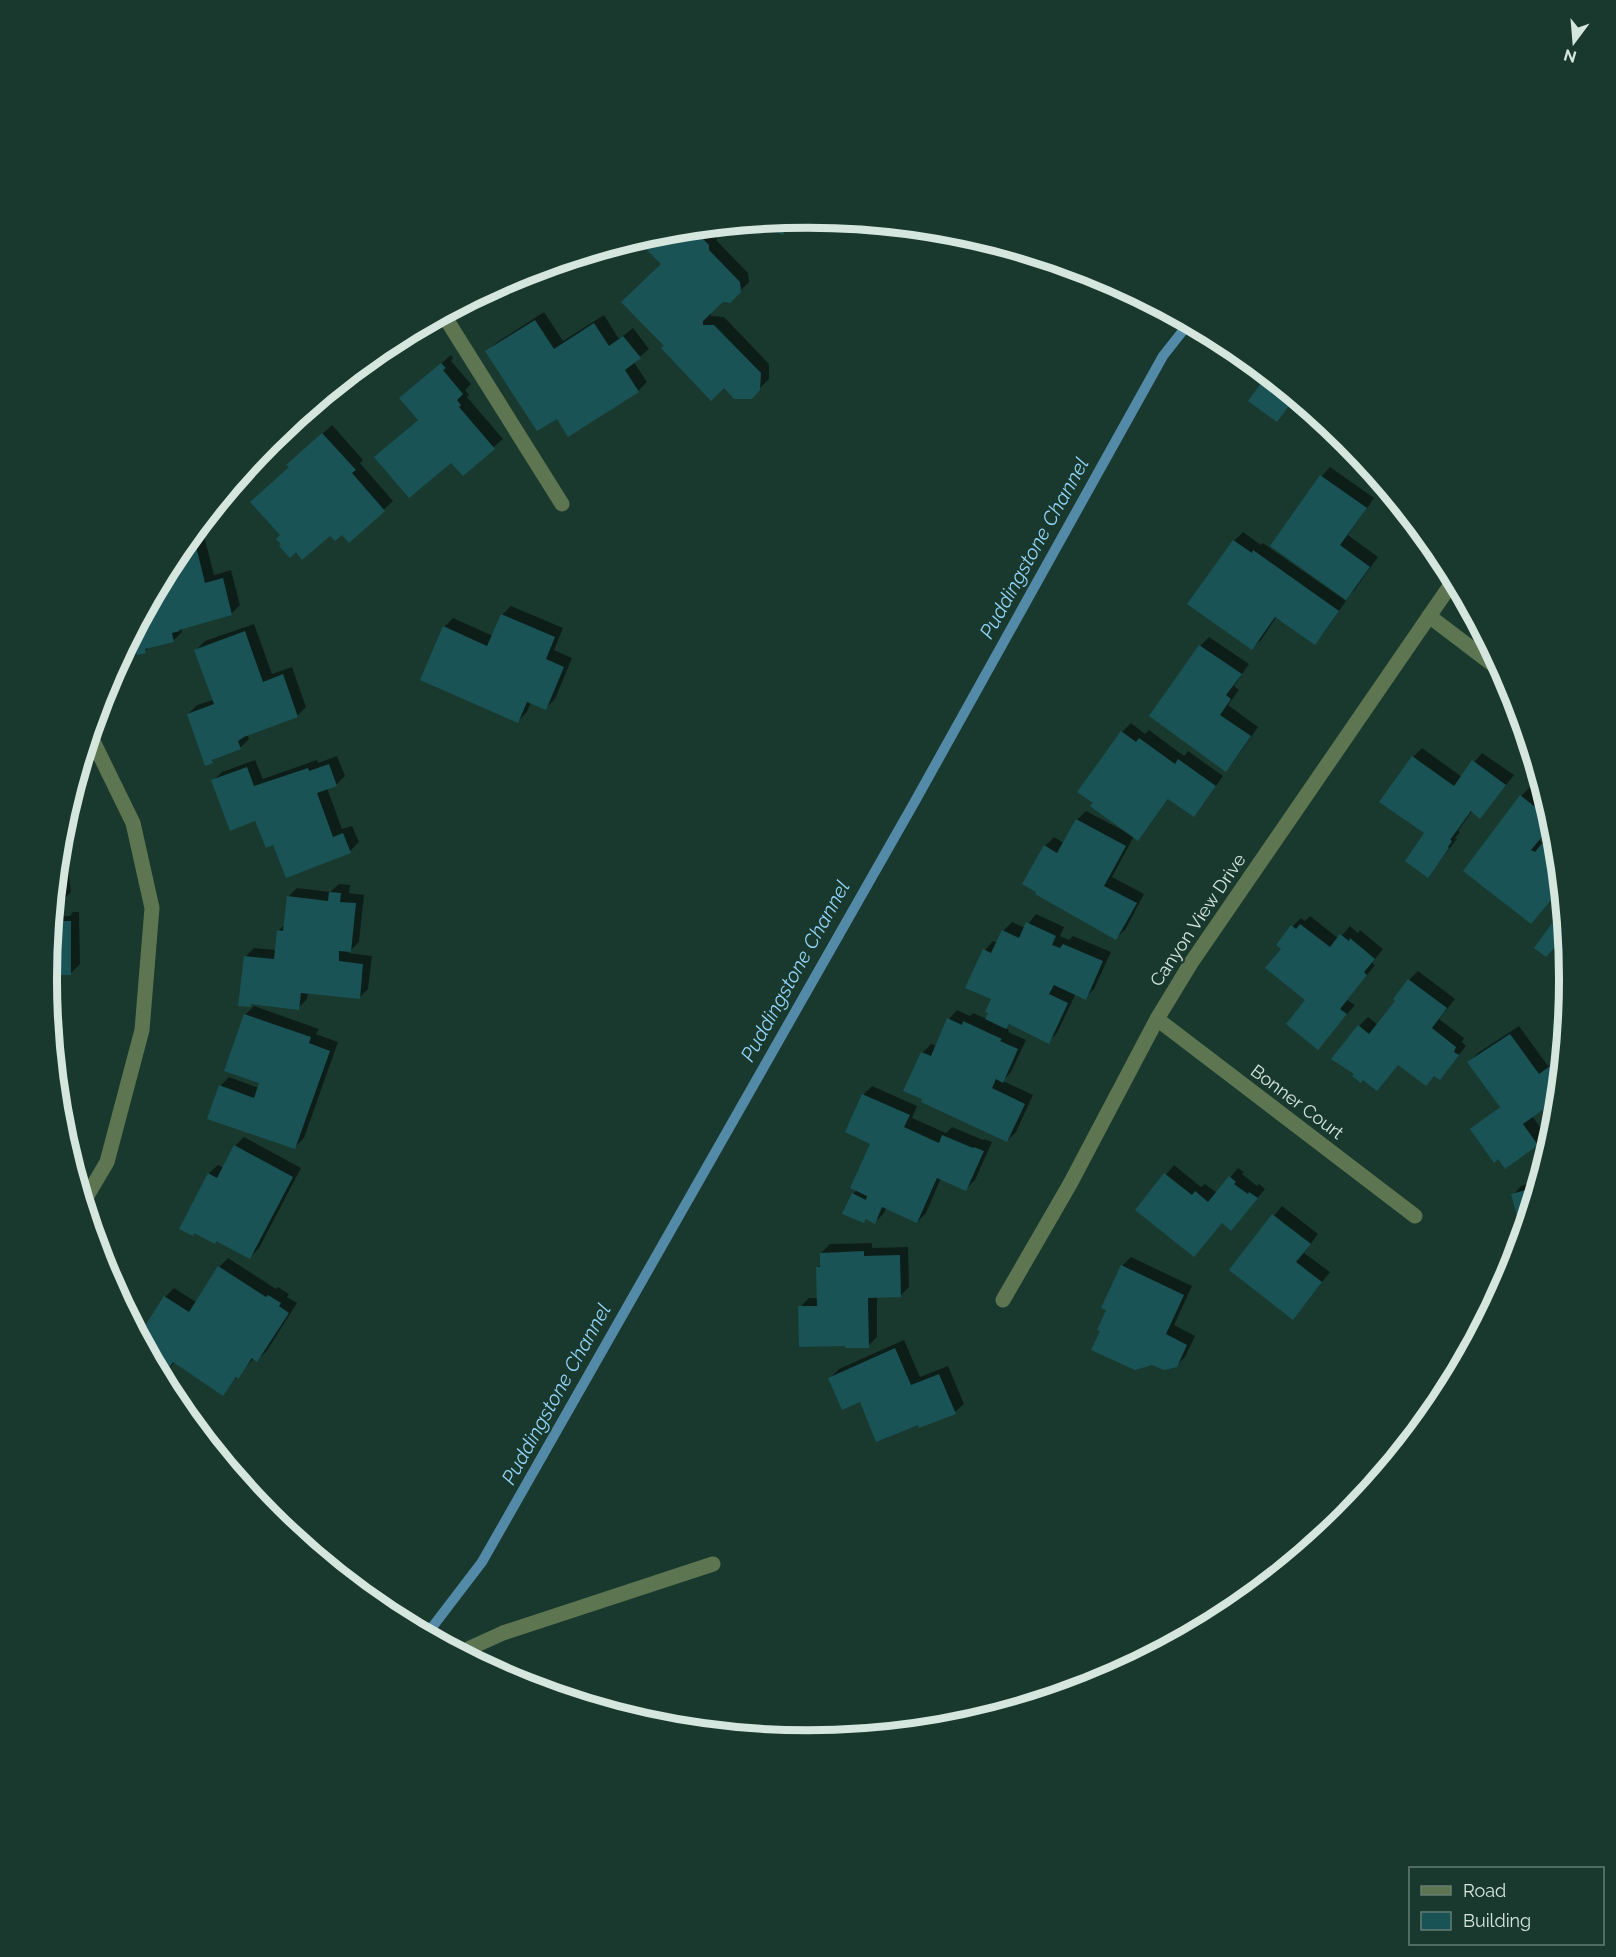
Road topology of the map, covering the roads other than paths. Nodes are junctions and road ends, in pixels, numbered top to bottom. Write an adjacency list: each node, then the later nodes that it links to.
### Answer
1 (447, 320): 2 (street)
2 (562, 504)
3 (1449, 588): 4 (street, Canyon View Drive)
4 (1429, 615): 5 (street); 7 (street, Canyon View Drive)
5 (1489, 661)
6 (95, 745): 8 (street)
7 (1156, 1019): 9 (street, Bonner Court); 10 (street, Canyon View Drive)
8 (89, 1193)
9 (1415, 1216)
10 (1004, 1300)
11 (713, 1564): 12 (street)
12 (469, 1649)

